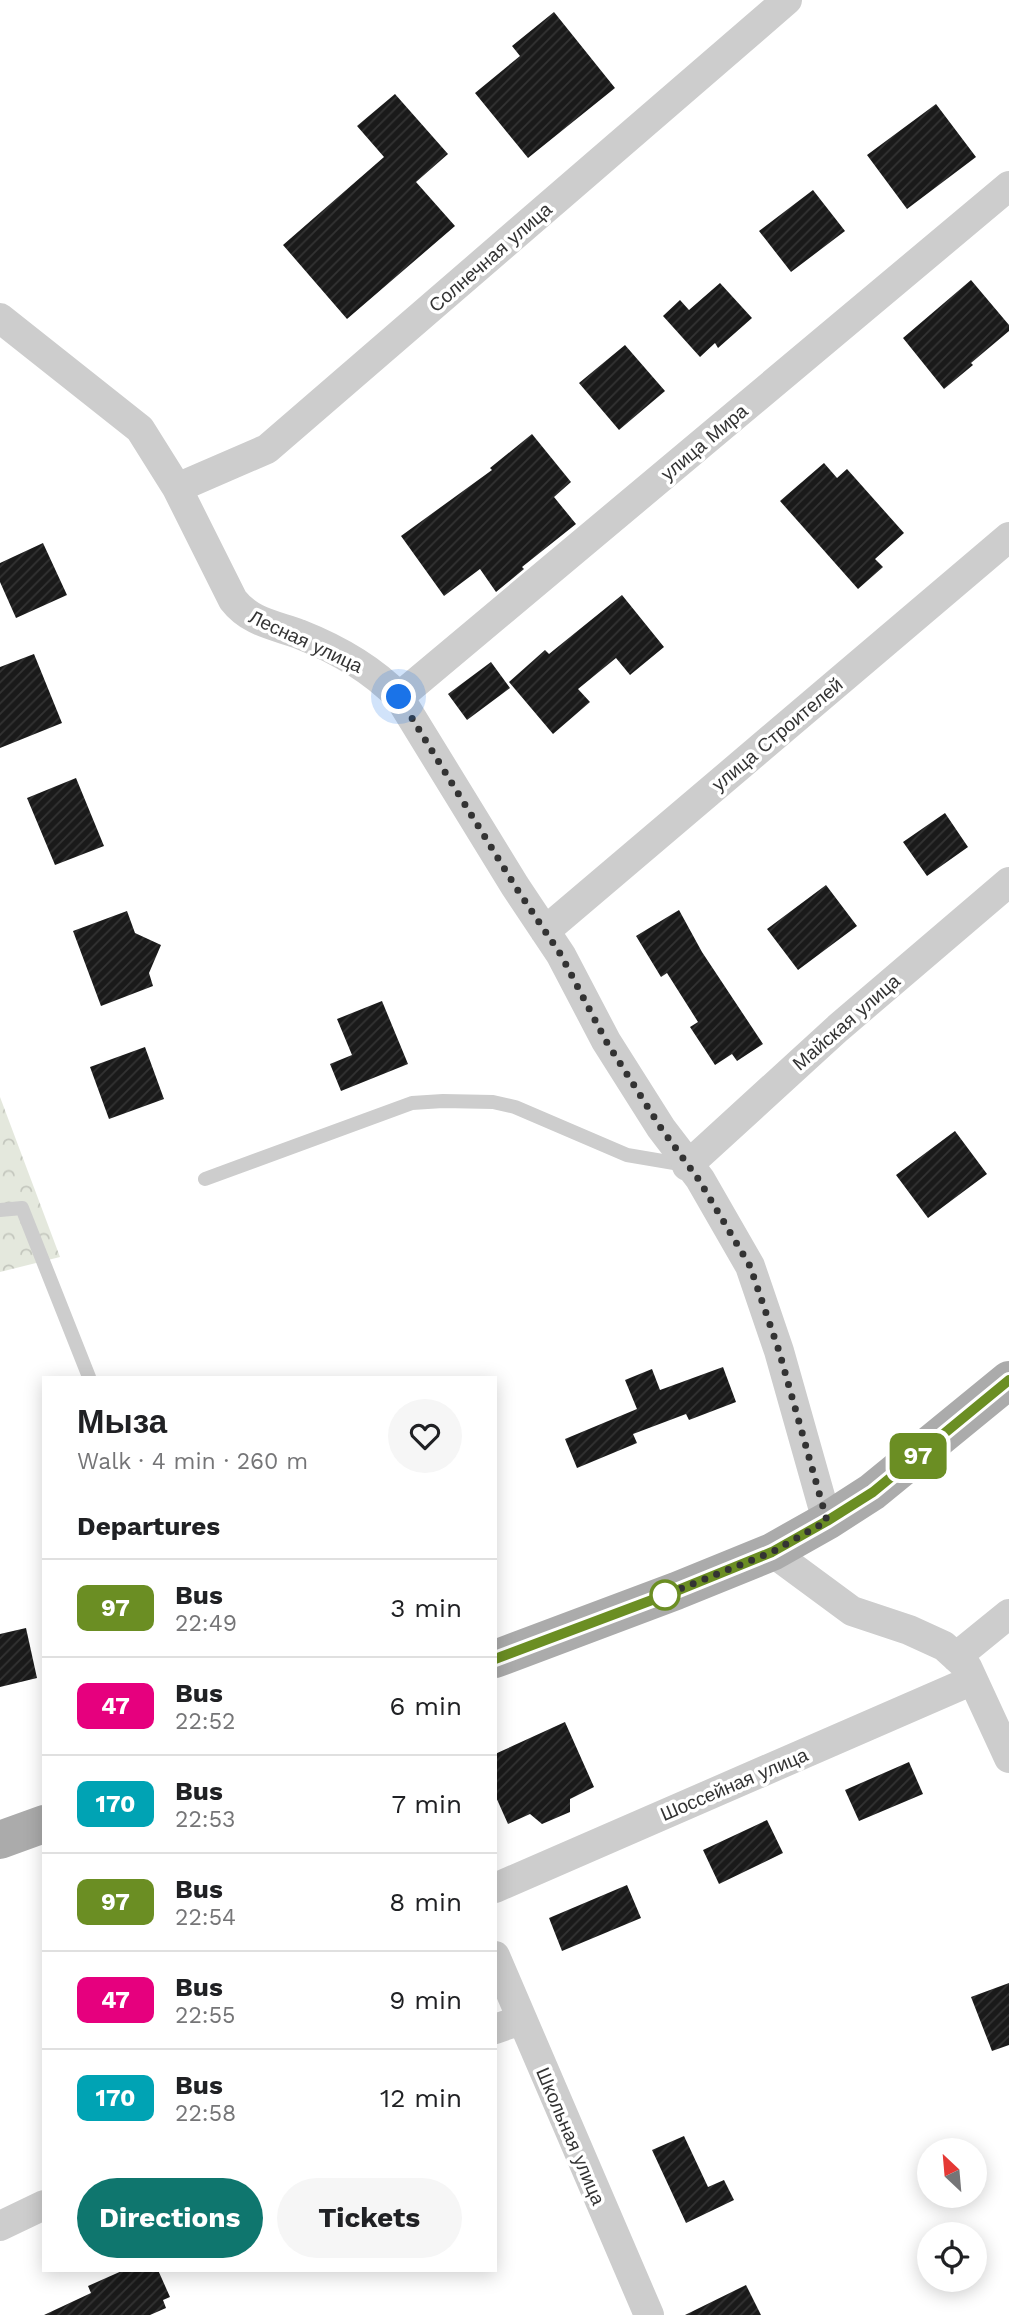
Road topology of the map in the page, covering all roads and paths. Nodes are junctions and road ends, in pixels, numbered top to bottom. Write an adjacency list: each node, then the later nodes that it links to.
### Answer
1 (787, 0): 4 (street, Солнечная улица)
2 (1009, 186): 6 (street, улица Мира)
3 (0, 318): 4 (street, Лесная улица)
4 (177, 488): 6 (street, Лесная улица)
5 (1009, 537): 8 (street, улица Строителей)
6 (399, 697): 8 (street, Лесная улица)
7 (1009, 882): 9 (street, Майская улица)
8 (545, 931): 9 (street, Лесная улица)
9 (687, 1166): 10 (lane); 14 (street, Лесная улица)
10 (205, 1179)
11 (0, 1210): 12 (lane)
12 (89, 1376)
13 (1009, 1380): 14 (main road)
14 (827, 1521): 15 (main road)
15 (772, 1552): 17 (main road); 18 (street)
16 (1009, 1614): 18 (street, Шоссейная улица)
17 (497, 1658)
18 (965, 1669): 19 (street); 22 (street, Шоссейная улица)
19 (1009, 1758)
20 (42, 1825): 21 (main road)
21 (0, 1840)
22 (497, 1887)
23 (497, 1966): 24 (street, Школьная улица)
24 (508, 2024): 27 (street, Школьная улица)
25 (42, 2206): 26 (street)
26 (0, 2226)
27 (649, 2315)

